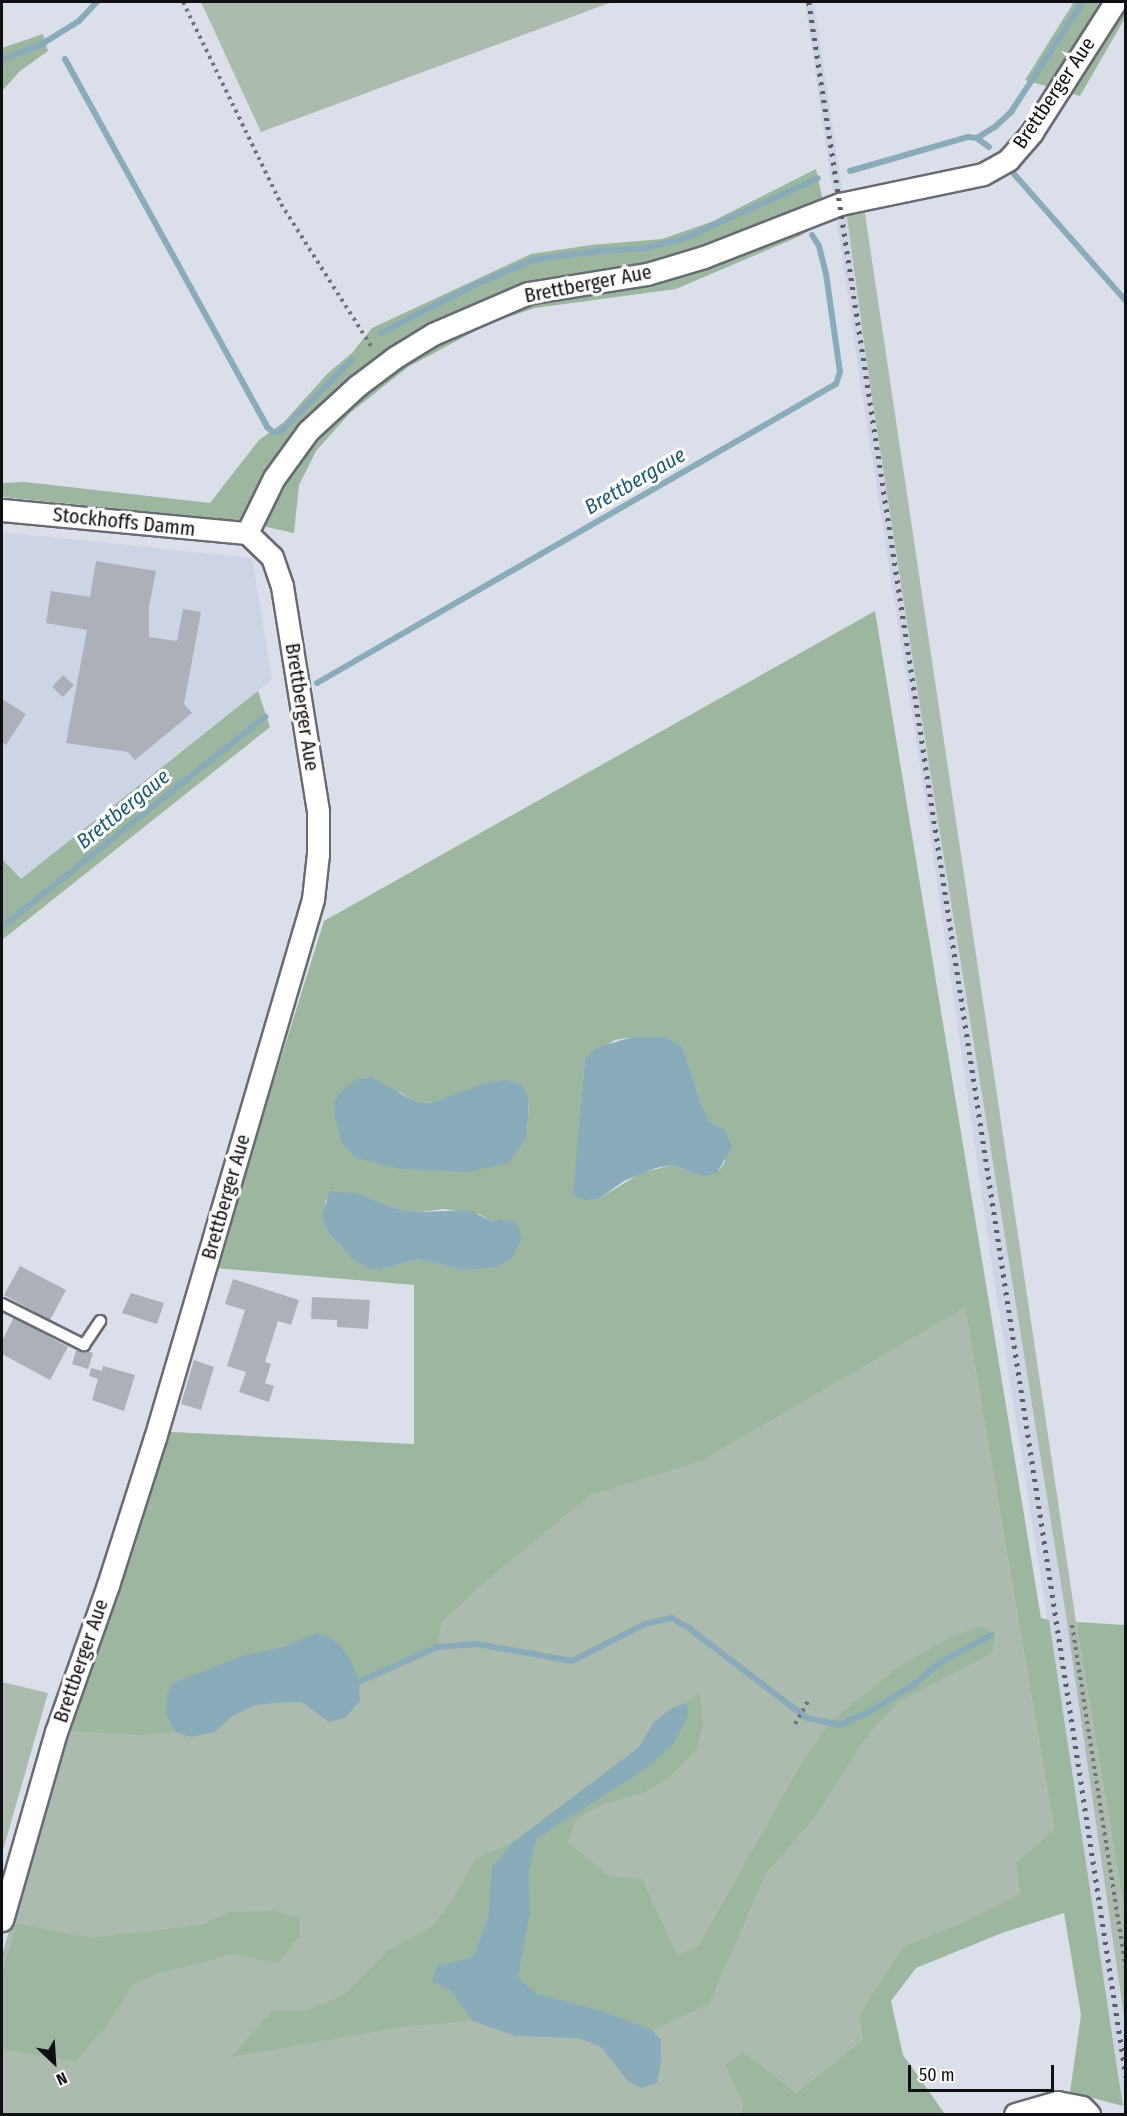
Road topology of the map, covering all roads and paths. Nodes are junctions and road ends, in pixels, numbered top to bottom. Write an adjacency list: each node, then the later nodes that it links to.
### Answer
1 (183, 2): 3 (path)
2 (1115, 2): 3 (street, Brettberger Aue)
3 (377, 371): 5 (street, Brettberger Aue)
4 (2, 510): 5 (street, Stockhoffs Damm)
5 (247, 533): 11 (street, Brettberger Aue)
6 (2, 1304): 7 (lane)
7 (100, 1321)
8 (1072, 1625): 12 (path)
9 (809, 1700): 10 (path)
10 (795, 1724)
11 (2, 1920)
12 (1125, 1970)
13 (1015, 2115): 14 (street)
14 (1089, 2115)

